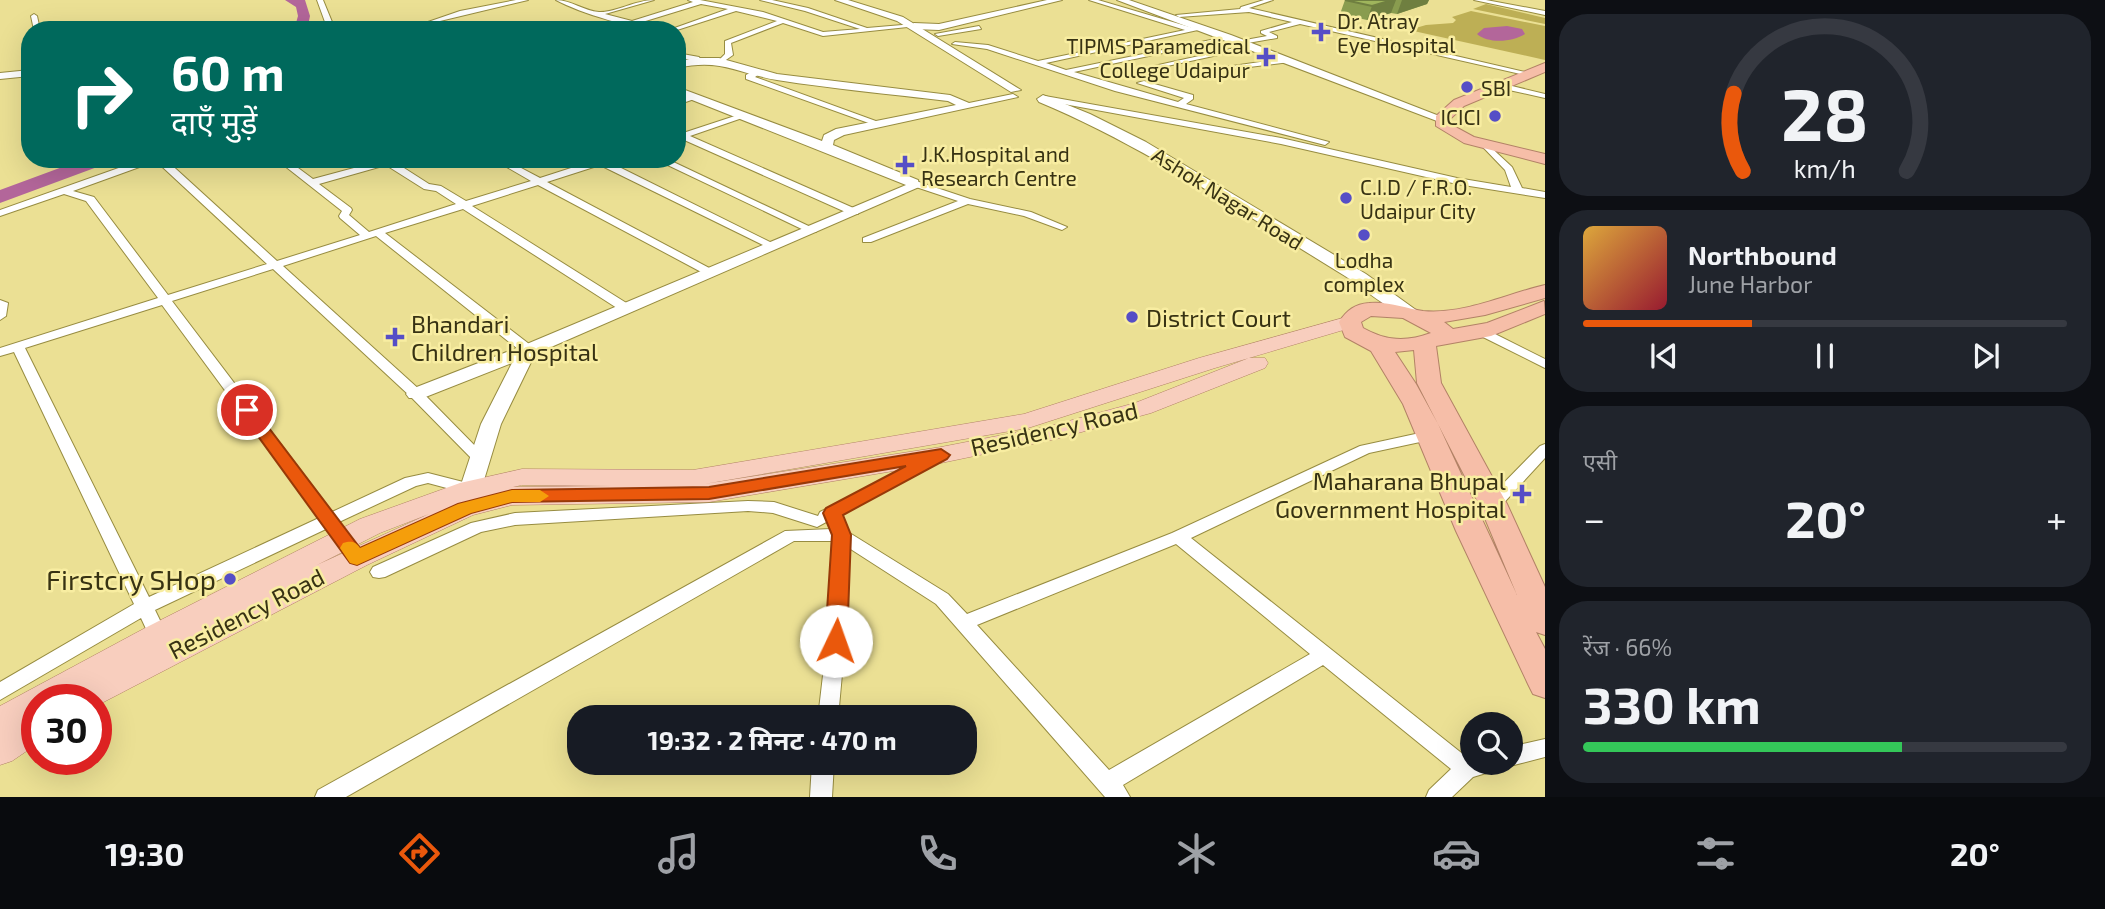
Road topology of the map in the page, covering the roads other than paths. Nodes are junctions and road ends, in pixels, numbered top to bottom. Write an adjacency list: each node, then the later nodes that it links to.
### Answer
1 (320, 0): 26 (street)
2 (467, 0): 17 (street)
3 (525, 0): 17 (street)
4 (559, 0): 21 (street)
5 (651, 0): 21 (street)
6 (691, 0): 16 (street)
7 (763, 0): 36 (street)
8 (839, 0): 32 (main road)
9 (853, 0): 33 (main road)
10 (1058, 0): 33 (street)
11 (1092, 0): 37 (street)
12 (1121, 0): 35 (street)
13 (1135, 0): 22 (street)
14 (1270, 0): 19 (street)
15 (1477, 0): 20 (street)
16 (700, 2): 18 (street); 29 (street)
17 (485, 7): 27 (street)
18 (735, 9): 24 (street); 31 (street)
19 (1242, 9): 22 (street); 30 (street)
20 (1545, 13)
21 (599, 14): 28 (street)
22 (1179, 15): 40 (street)
23 (34, 16): 25 (street)
24 (784, 20): 38 (street); 46 (street)
25 (35, 21)
26 (328, 21)
27 (441, 21)
28 (625, 21)
29 (638, 21)
30 (1301, 22): 40 (street); 56 (street)
31 (686, 25)
32 (914, 26): 33 (street); 36 (street); 63 (main road)
33 (926, 27): 39 (main road)
34 (979, 28): 39 (street)
35 (1204, 28): 37 (street); 40 (street)
36 (868, 30): 38 (street)
37 (1192, 31): 49 (street)
38 (823, 34): 41 (street)
39 (938, 34): 42 (main road)
40 (1236, 40): 43 (street); 54 (street)
41 (837, 42)
42 (955, 44): 49 (street); 63 (main road)
43 (1253, 46): 47 (street); 50 (street)
44 (686, 57): 45 (street)
45 (696, 59): 46 (street); 48 (street)
46 (723, 60): 53 (street)
47 (1287, 60): 52 (street); 69 (street)
48 (686, 62)
49 (1036, 63): 54 (street)
50 (1158, 66)
51 (1545, 67): 56 (highway)
52 (1216, 69)
53 (758, 72): 71 (street); 77 (street)
54 (1065, 72): 61 (street)
55 (21, 74): 58 (street)
56 (1529, 74): 73 (highway)
57 (1545, 74): 60 (highway)
58 (0, 76)
59 (1141, 83): 70 (street)
60 (1512, 88): 65 (street); 82 (highway)
61 (1118, 89): 64 (street); 70 (street)
62 (686, 94): 66 (street)
63 (1029, 95): 71 (street); 72 (street); 114 (main road)
64 (1108, 95)
65 (1545, 96)
66 (695, 97): 67 (street); 74 (street)
67 (686, 100)
68 (1097, 100): 72 (street)
69 (1402, 104): 73 (street); 75 (street)
70 (1184, 105): 76 (street); 83 (street)
71 (968, 106): 77 (street)
72 (1087, 106): 76 (street)
73 (1452, 107): 75 (highway)
74 (744, 116): 78 (street); 81 (street)
75 (1441, 119): 80 (highway)
76 (1161, 120): 83 (street)
77 (880, 124): 81 (street)
78 (686, 134)
79 (686, 139): 101 (street)
80 (1484, 144): 82 (highway); 97 (street)
81 (827, 147): 95 (street)
82 (1545, 157)
83 (1392, 165): 97 (street)
84 (131, 168): 96 (street)
85 (167, 168): 108 (street)
86 (292, 168): 94 (street)
87 (362, 168): 94 (street)
88 (397, 168): 100 (street)
89 (514, 168): 93 (street)
90 (580, 168): 93 (street)
91 (621, 168): 107 (street)
92 (678, 168): 104 (street)
93 (539, 181): 100 (street); 109 (street)
94 (311, 183): 105 (street)
95 (913, 183): 99 (street); 101 (street)
96 (65, 191): 102 (street); 111 (street)
97 (1518, 191): 98 (street)
98 (1545, 195)
99 (967, 201): 103 (street); 106 (street)
100 (466, 205): 105 (street); 113 (street)
101 (854, 212): 104 (street)
102 (0, 213)
103 (1062, 227)
104 (812, 230): 107 (street)
105 (373, 235): 108 (street); 119 (street)
106 (867, 240)
107 (773, 246): 109 (street)
108 (275, 266): 111 (street); 121 (street)
109 (709, 272): 113 (street)
110 (1545, 290): 114 (highway)
111 (166, 300): 118 (street); 129 (street)
112 (1545, 306): 116 (highway)
113 (624, 307): 119 (street)
114 (1418, 323): 115 (highway); 116 (highway); 117 (highway); 127 (highway)
115 (1351, 327): 117 (highway); 123 (main road, Residency Road)
116 (1483, 332): 120 (street)
117 (1379, 346): 122 (highway)
118 (6, 348): 135 (street)
119 (528, 350): 121 (street); 125 (street)
120 (1545, 364)
121 (416, 394): 125 (street)
122 (1429, 436): 132 (street); 142 (highway)
123 (940, 445): 126 (main road, Residency Road); 128 (street)
124 (1545, 450): 127 (street)
125 (478, 457): 126 (street)
126 (467, 499): 129 (street); 133 (main road, Residency Road)
127 (1493, 504): 136 (highway)
128 (825, 517): 130 (street); 131 (street); 134 (street)
129 (329, 520): 133 (street); 135 (street)
130 (791, 535): 131 (street); 155 (street)
131 (841, 535): 137 (street); 144 (street)
132 (1178, 537): 137 (street); 139 (street)
133 (351, 549): 138 (main road, Residency Road)
134 (379, 572)
135 (144, 607): 138 (street); 143 (street)
136 (1545, 622)
137 (964, 623): 154 (street)
138 (162, 644): 140 (main road); 141 (main road, Residency Road)
139 (1324, 655): 151 (street); 154 (street)
140 (76, 684)
141 (102, 684)
142 (1545, 684)
143 (0, 692)
144 (829, 705)
145 (21, 711): 146 (main road)
146 (0, 722)
147 (21, 736): 149 (main road)
148 (1545, 748): 150 (street)
149 (0, 750)
150 (1523, 754)
151 (1460, 764)
152 (822, 775): 156 (street)
153 (1460, 775): 157 (street)
154 (1113, 790)
155 (326, 797)
156 (821, 797)
157 (1437, 797)

